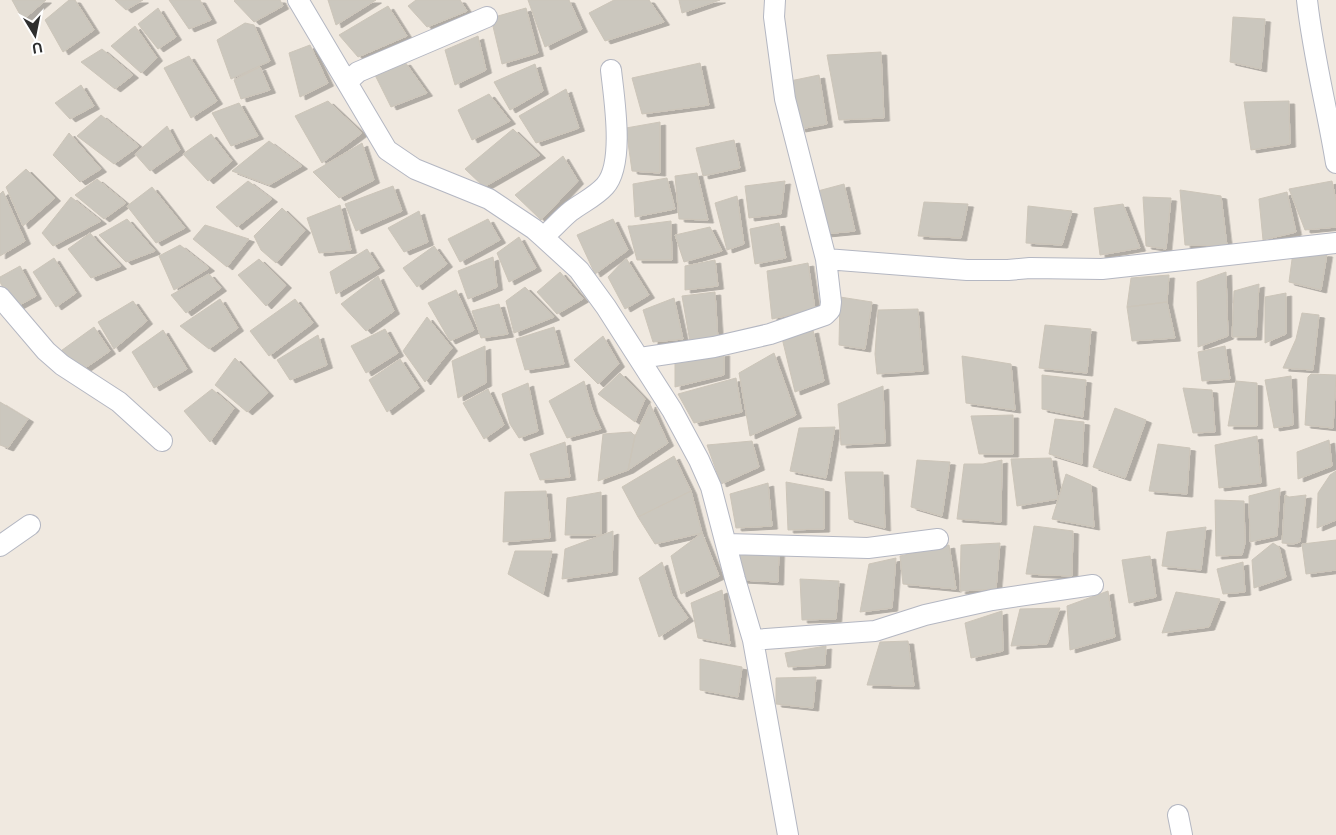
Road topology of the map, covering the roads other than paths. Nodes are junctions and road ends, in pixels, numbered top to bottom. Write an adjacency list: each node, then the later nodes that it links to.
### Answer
1 (298, 0): 6 (street)
2 (775, 0): 10 (street)
3 (1307, 0): 7 (street)
4 (487, 16): 6 (street)
5 (611, 70): 8 (street)
6 (347, 82): 8 (street)
7 (1336, 163)
8 (543, 237): 12 (street)
9 (1336, 243): 10 (street)
10 (826, 259): 12 (street)
11 (0, 296): 13 (street)
12 (640, 358): 16 (street)
13 (162, 442)
14 (30, 525): 17 (street)
15 (938, 539): 16 (street)
16 (726, 544): 19 (street)
17 (0, 546)
18 (1093, 585): 19 (street)
19 (753, 640): 21 (street)
20 (1178, 815): 22 (street)
21 (788, 835)
22 (1182, 835)

